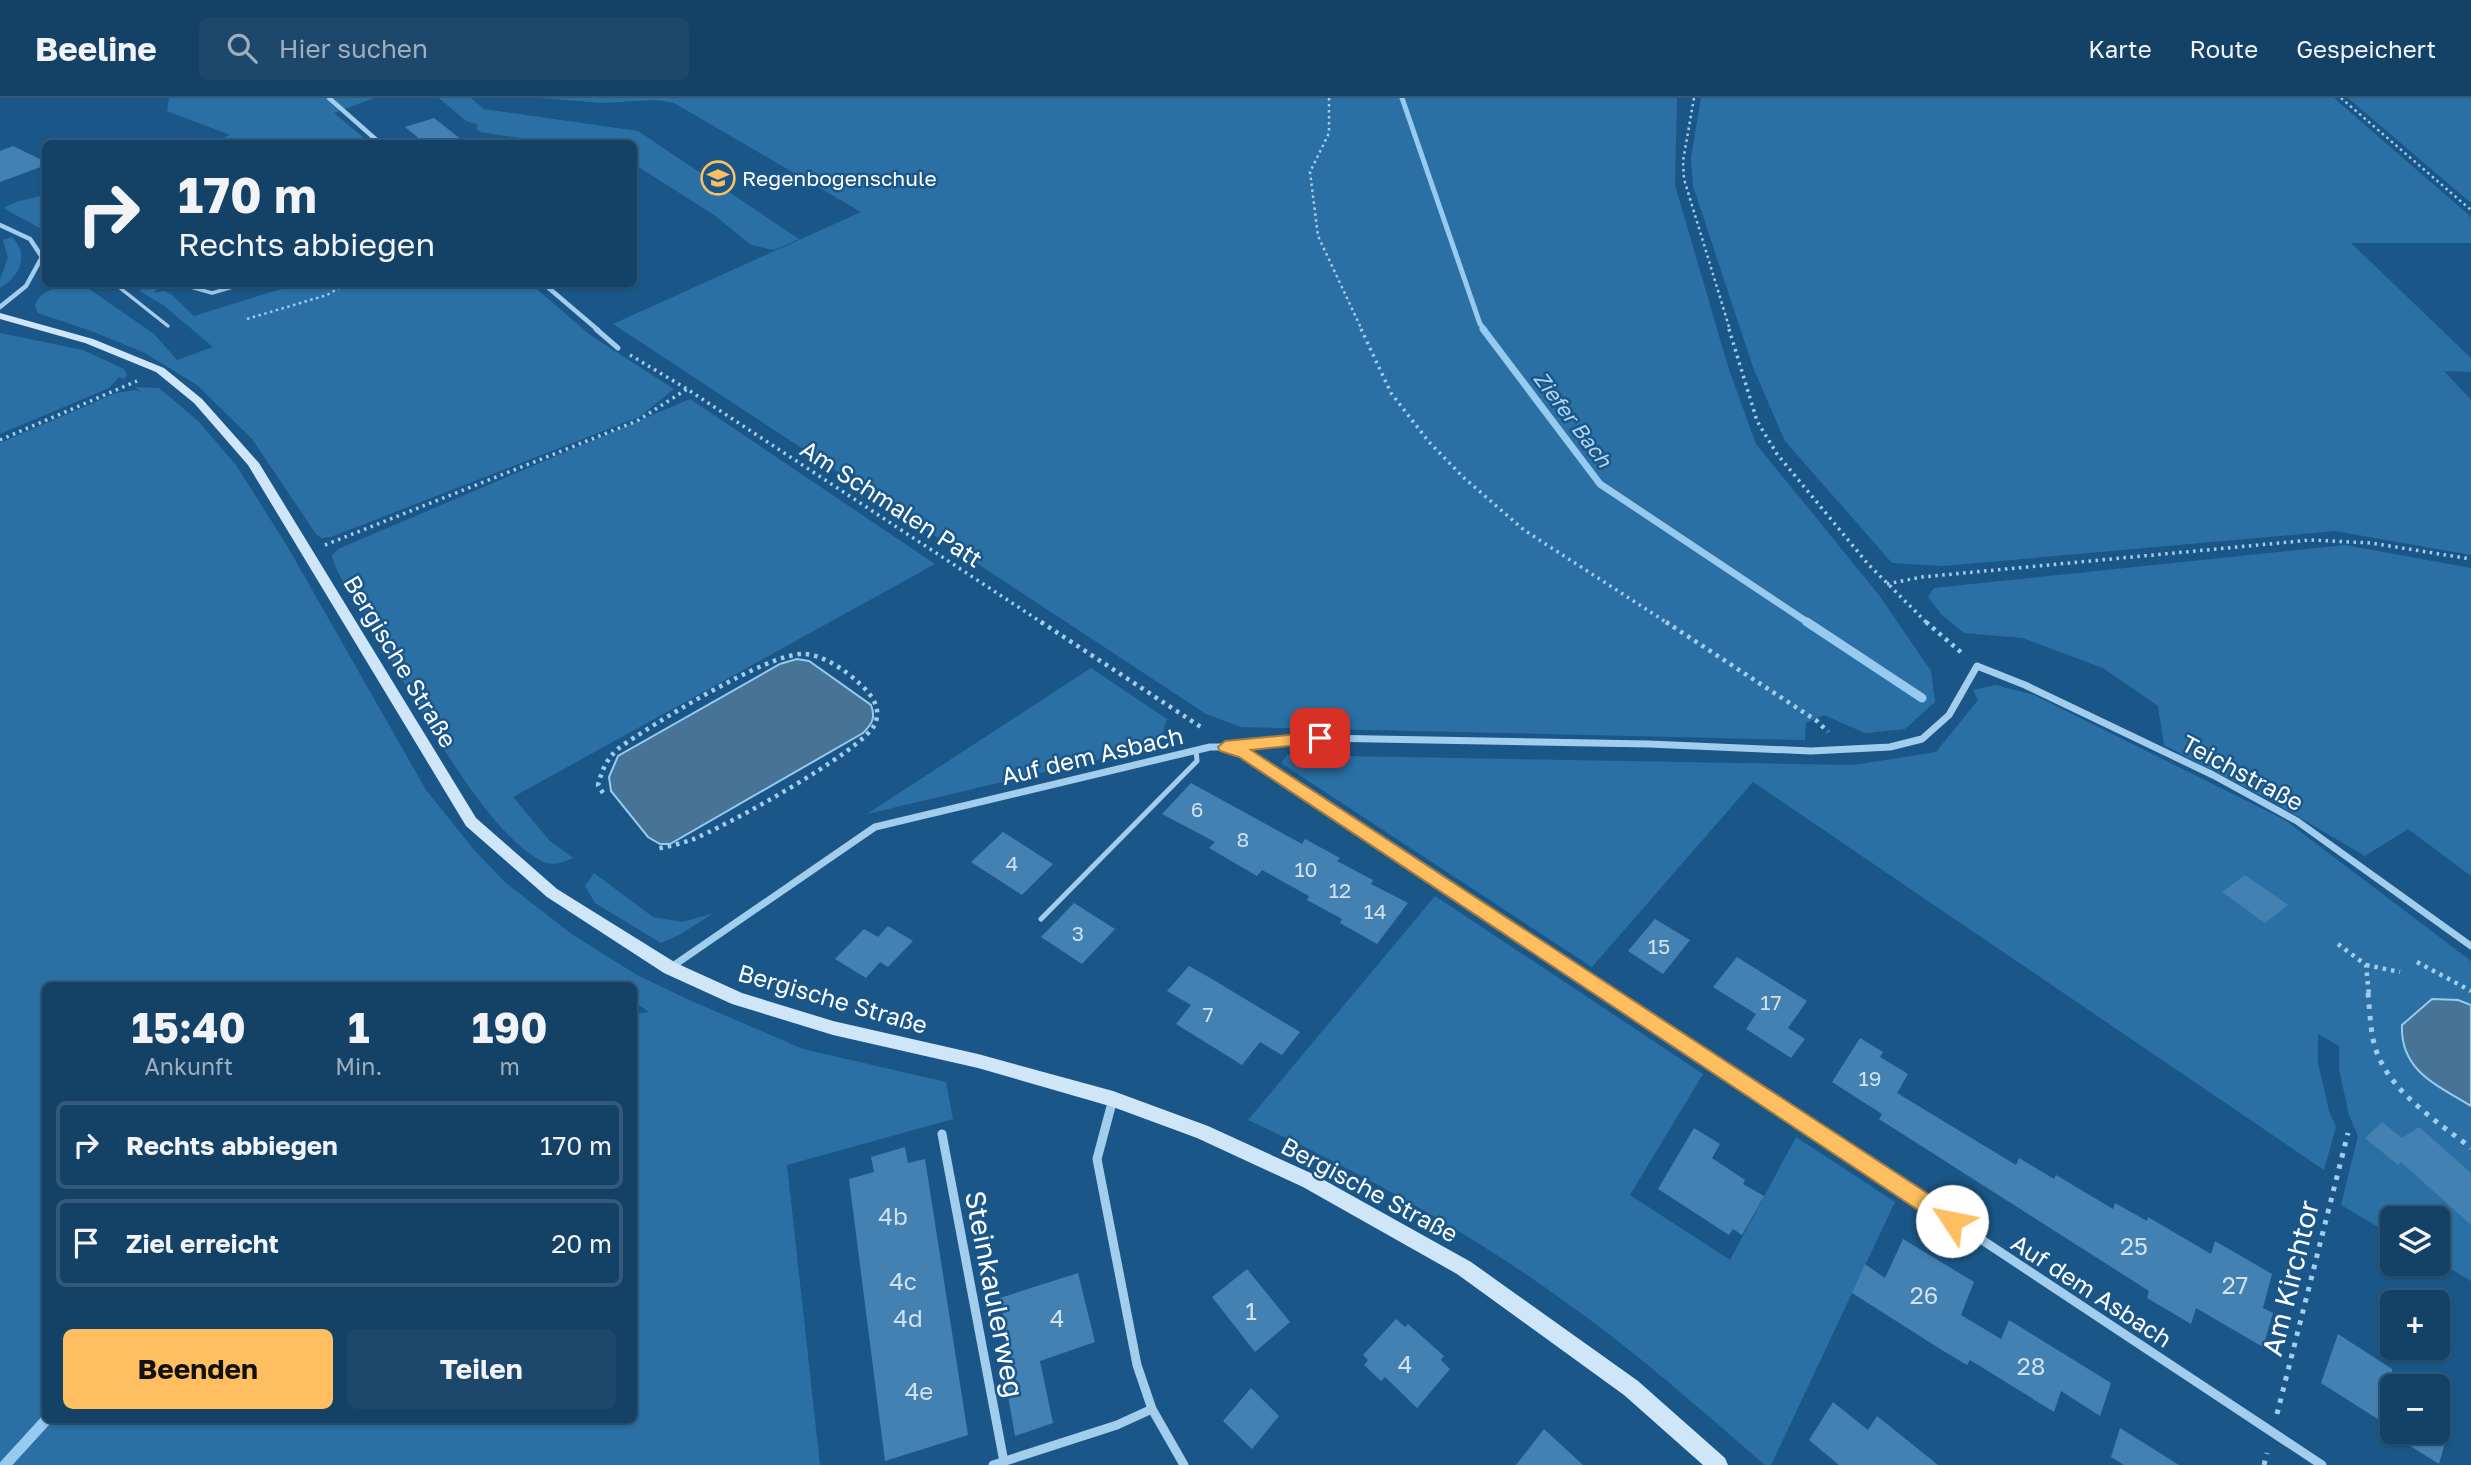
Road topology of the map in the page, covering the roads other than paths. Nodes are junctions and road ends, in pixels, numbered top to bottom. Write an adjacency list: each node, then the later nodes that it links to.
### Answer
1 (329, 98): 2 (street)
2 (376, 140)
3 (0, 225): 8 (street)
4 (120, 287): 10 (lane)
5 (187, 287): 6 (lane)
6 (235, 287)
7 (547, 287): 11 (street)
8 (0, 307)
9 (0, 316): 16 (main road, Bergische Straße)
10 (168, 326)
11 (618, 348)
12 (1225, 747): 13 (street, Auf dem Asbach); 15 (street, Teichstraße); 23 (street, Auf dem Asbach)
13 (1196, 750): 14 (lane); 16 (street, Auf dem Asbach)
14 (1041, 919)
15 (2471, 946)
16 (670, 968): 17 (main road, Bergische Straße)
17 (1113, 1099): 19 (street); 22 (main road, Bergische Straße)
18 (942, 1134): 20 (street, Steinkaulerweg)
19 (1152, 1409): 20 (street, Steinkaulerweg); 21 (street)
20 (998, 1463)
21 (1184, 1465)
22 (1718, 1465)
23 (2322, 1465)

